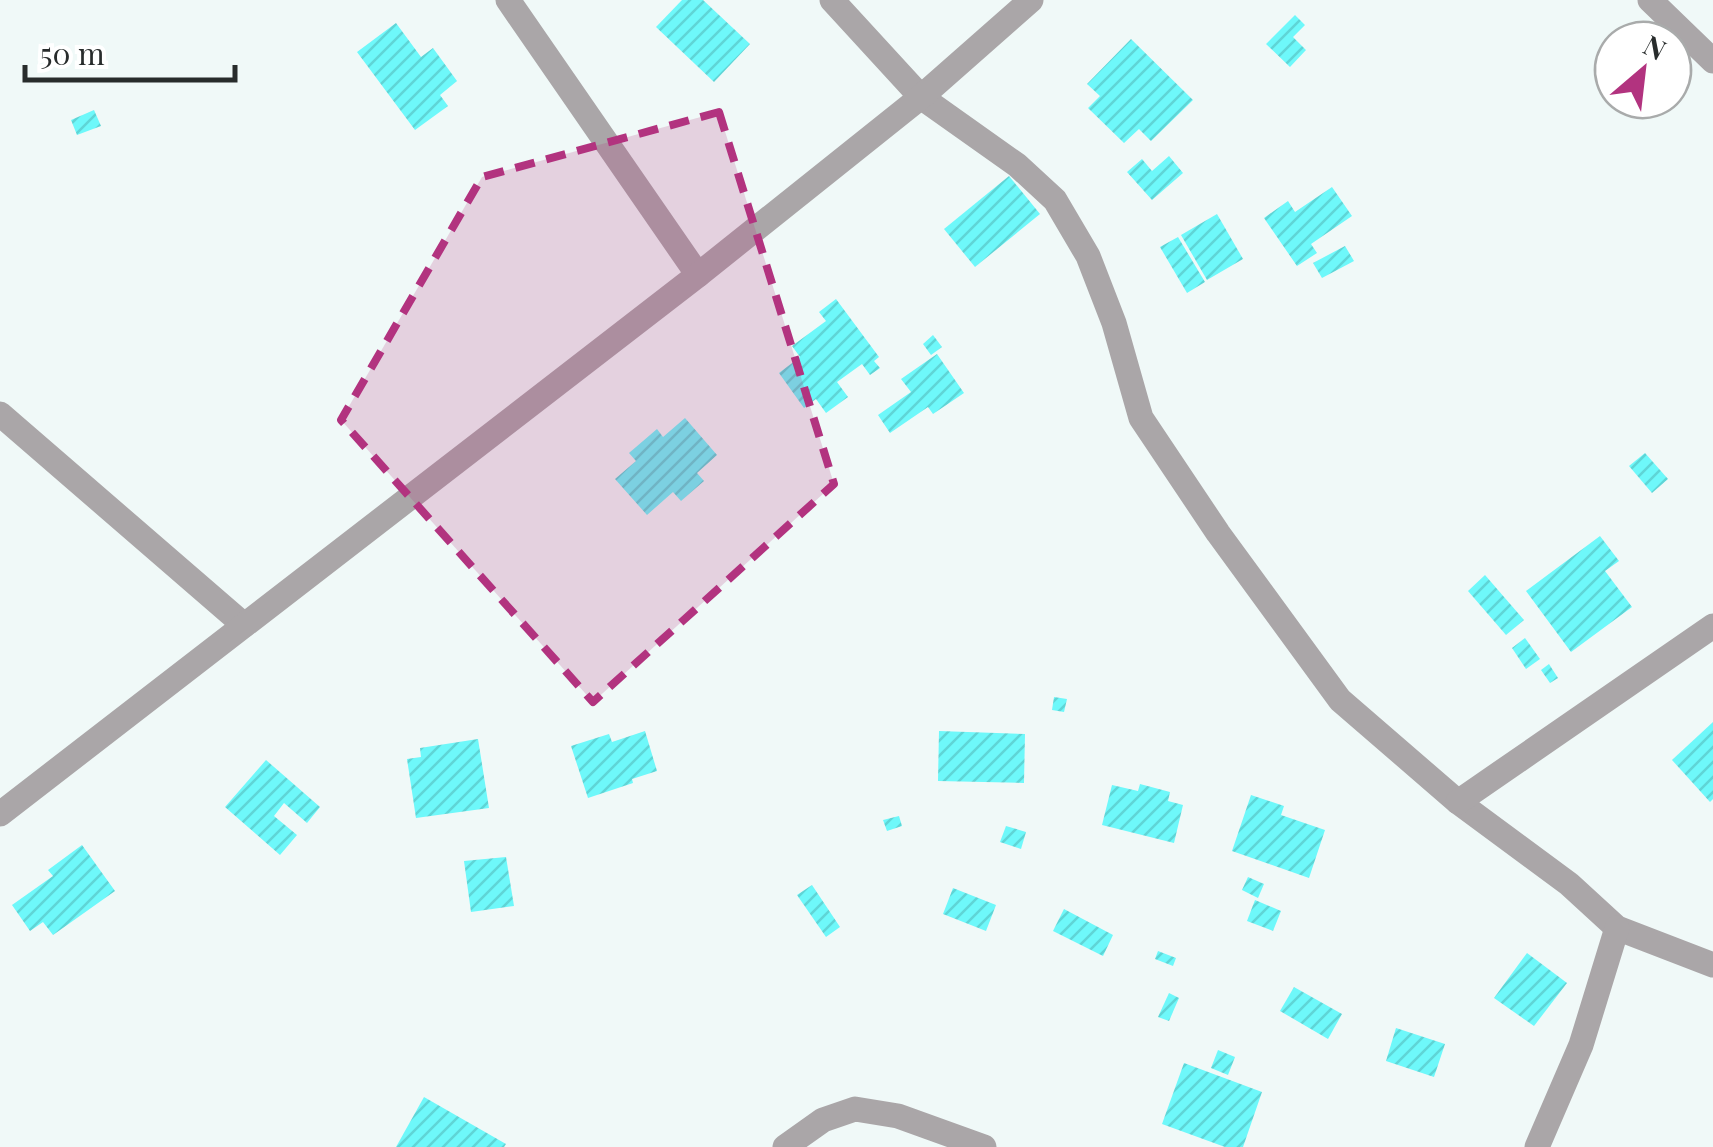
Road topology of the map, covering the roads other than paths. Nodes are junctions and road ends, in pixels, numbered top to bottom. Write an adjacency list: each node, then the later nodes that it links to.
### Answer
1 (508, 0): 7 (street)
2 (832, 0): 6 (street)
3 (1031, 0): 6 (street)
4 (1650, 0): 5 (street)
5 (1713, 61)
6 (921, 97): 7 (street); 11 (street)
7 (698, 274): 9 (street)
8 (0, 414): 9 (street)
9 (244, 625): 12 (street)
10 (1713, 626): 11 (street)
11 (1458, 802): 13 (street)
12 (0, 814)
13 (1617, 928): 14 (street); 17 (street)
14 (1713, 965)
15 (785, 1147): 16 (street)
16 (984, 1147)
17 (1537, 1147)

